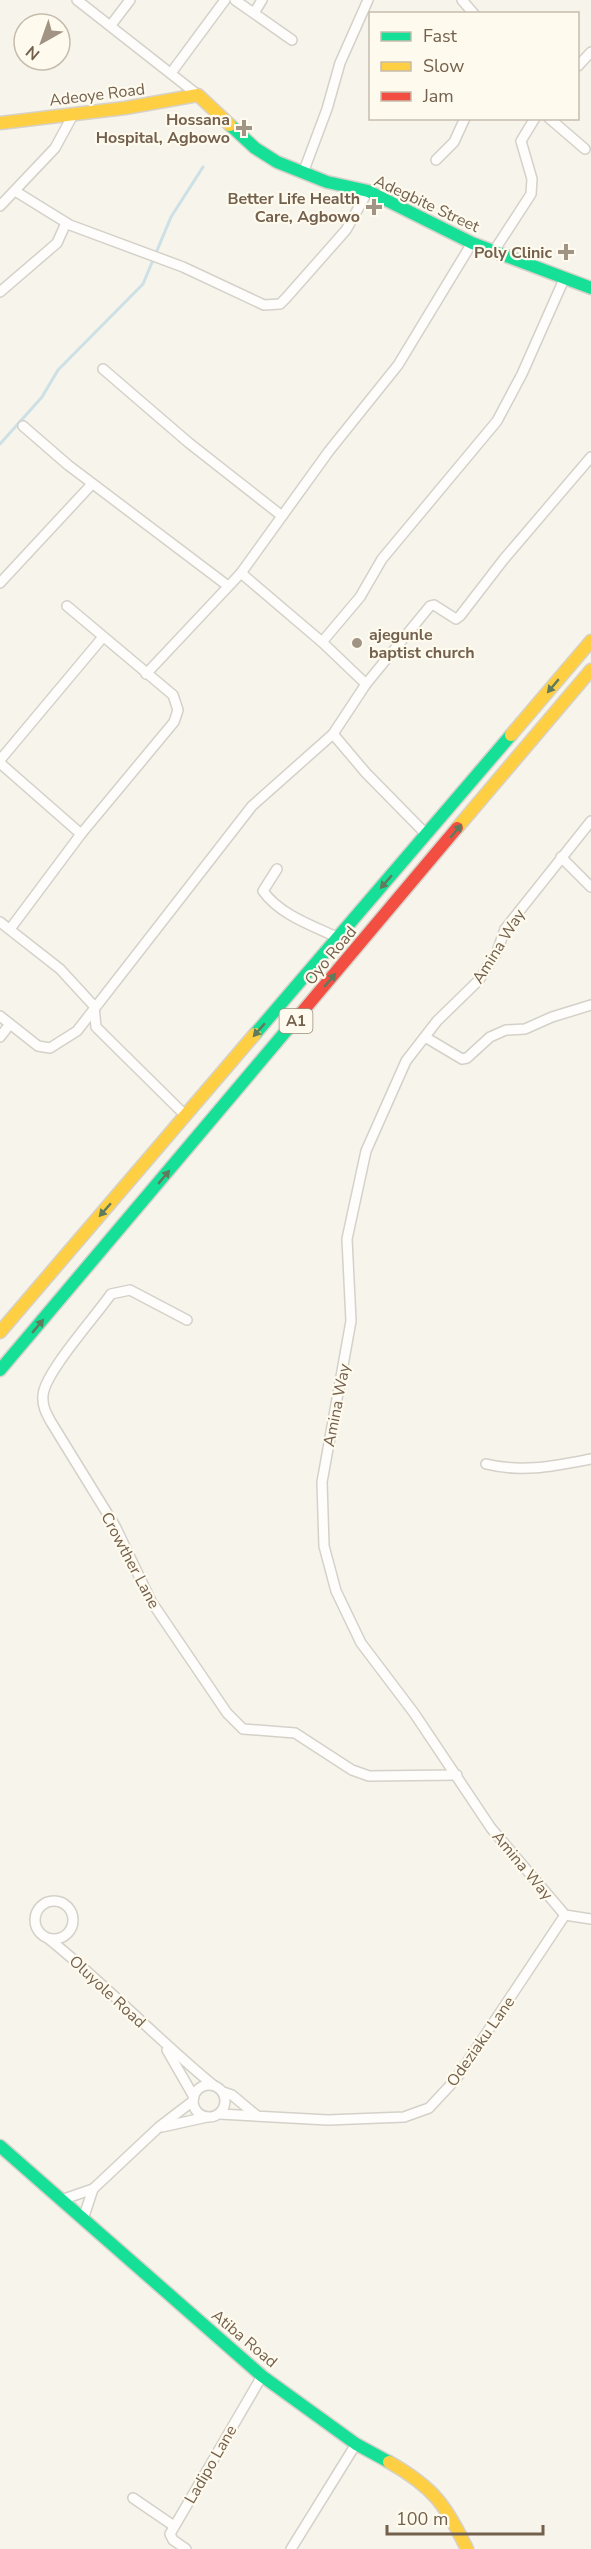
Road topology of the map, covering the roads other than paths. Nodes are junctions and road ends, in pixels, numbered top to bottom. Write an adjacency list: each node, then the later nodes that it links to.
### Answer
1 (77, 0): 10 (street)
2 (130, 0): 10 (street)
3 (225, 0): 14 (street)
4 (235, 0): 9 (street)
5 (262, 0): 9 (street)
6 (368, 0): 23 (street)
7 (462, 0): 8 (street)
8 (472, 12)
9 (254, 13): 11 (street)
10 (111, 24): 14 (street)
11 (292, 40)
12 (591, 52): 13 (street)
13 (579, 65)
14 (171, 73): 15 (street)
15 (198, 95): 16 (main road, Adeoye Road); 23 (main road, Adegbite Street)
16 (74, 113): 20 (main road, Adeoye Road); 24 (street)
17 (464, 120): 22 (street)
18 (534, 120): 29 (street)
19 (551, 120): 21 (street)
20 (0, 123)
21 (585, 149)
22 (436, 160)
23 (303, 173): 25 (main road, Adegbite Street)
24 (15, 191): 26 (street); 27 (street)
25 (368, 191): 27 (street); 28 (main road, Adegbite Street)
26 (0, 206)
27 (66, 223): 32 (street)
28 (472, 243): 29 (main road, Adegbite Street); 37 (street)
29 (494, 251): 30 (main road, Adegbite Street)
30 (565, 277): 31 (main road, Adegbite Street); 44 (street)
31 (591, 288)
32 (0, 292)
33 (103, 369): 37 (street)
34 (23, 426): 36 (street)
35 (591, 456): 47 (street)
36 (92, 484): 39 (street); 40 (street)
37 (282, 516): 38 (street)
38 (241, 573): 40 (street); 44 (street)
39 (0, 583)
40 (228, 586): 46 (street)
41 (67, 606): 42 (street)
42 (102, 637): 46 (street); 51 (street)
43 (591, 641): 48 (main road, Oyo Road / A1, one-way to 48)
44 (322, 642): 47 (street)
45 (591, 670): 50 (main road, Oyo Road / A1)
46 (147, 674): 53 (street)
47 (366, 684): 49 (street)
48 (521, 723): 50 (main road); 54 (main road, Oyo Road / A1)
49 (333, 734): 54 (street); 62 (street)
50 (536, 736): 70 (main road, Oyo Road / A1, one-way to 50)
51 (0, 762): 53 (street)
52 (591, 821): 55 (street, Amina Way)
53 (81, 834): 59 (street)
54 (427, 835): 60 (main road, Oyo Road / A1, one-way to 60)
55 (561, 857): 57 (street); 66 (street, Amina Way)
56 (277, 869): 60 (street)
57 (591, 887)
58 (0, 922): 59 (street)
59 (10, 929): 62 (street)
60 (339, 938): 67 (main road, Oyo Road / A1, one-way to 67)
61 (591, 1005): 66 (street)
62 (94, 1006): 64 (street); 67 (street)
63 (0, 1016): 64 (street)
64 (10, 1024): 65 (street)
65 (0, 1037)
66 (425, 1037): 73 (street, Amina Way)
67 (186, 1116): 69 (main road, Oyo Road / A1, one-way to 69)
68 (187, 1320): 73 (street, Crowther Lane)
69 (0, 1332)
70 (0, 1370)
71 (591, 1459): 72 (street)
72 (486, 1464)
73 (457, 1774): 74 (street, Amina Way)
74 (565, 1915): 75 (street, Amina Way); 82 (street, Odeziaku Lane)
75 (591, 1919)
76 (49, 1939): 76 (street); 77 (street, Oluyole Road)
77 (164, 2045): 78 (street, Oluyole Road); 80 (street, Oluyole Road)
78 (213, 2085): 79 (street); 80 (street)
79 (223, 2092): 81 (street); 82 (street)
80 (194, 2099): 83 (street); 84 (street)
81 (220, 2114): 82 (street, Odeziaku Lane); 83 (street)
82 (256, 2115)
83 (207, 2117): 84 (street)
84 (159, 2127): 86 (street)
85 (0, 2146): 87 (main road, Atiba Road)
86 (93, 2189): 87 (street); 88 (street)
87 (61, 2200): 88 (main road, Atiba Road)
88 (83, 2219): 89 (main road, Atiba Road)
89 (262, 2376): 90 (main road, Atiba Road); 92 (street, Ladipo Lane)
90 (356, 2444): 94 (street); 95 (main road, Atiba Road)
91 (133, 2498): 92 (street)
92 (174, 2526): 93 (street)
93 (186, 2549)
94 (291, 2549)
95 (467, 2549)

